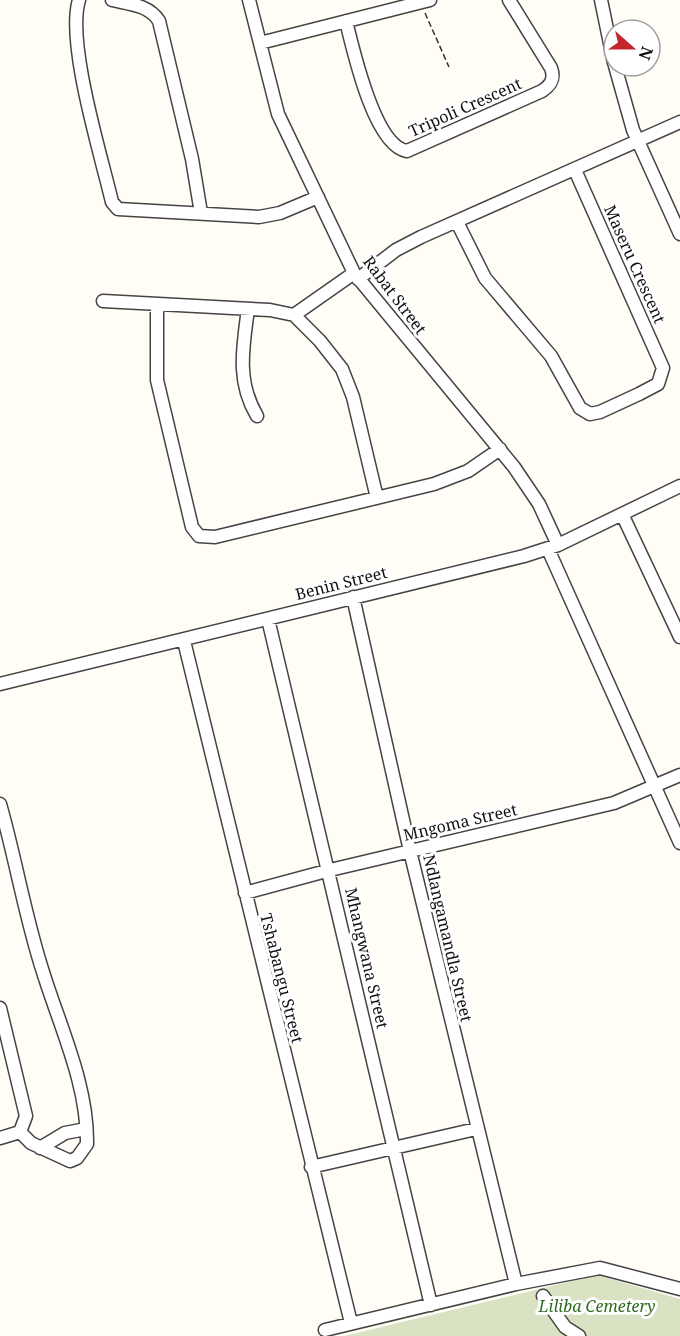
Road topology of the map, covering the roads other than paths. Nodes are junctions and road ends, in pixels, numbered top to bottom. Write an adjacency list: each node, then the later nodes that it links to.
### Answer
1 (79, 0): 15 (street)
2 (112, 0): 15 (street)
3 (249, 0): 9 (street, Rabat Street)
4 (509, 0): 8 (street, Tripoli Crescent)
5 (601, 0): 7 (street)
6 (425, 1): 8 (street)
7 (605, 18)
8 (346, 21): 9 (street)
9 (260, 43): 14 (street, Rabat Street)
10 (618, 78): 12 (street)
11 (680, 123): 12 (street)
12 (638, 142): 13 (street); 17 (street)
13 (575, 170): 16 (street); 16 (street, Maseru Crescent)
14 (318, 197): 15 (street); 18 (street, Rabat Street)
15 (201, 213)
16 (457, 222): 18 (street)
17 (680, 234)
18 (356, 276): 22 (street); 24 (street, Rabat Street)
19 (103, 301): 20 (street)
20 (157, 304): 21 (street); 26 (street)
21 (248, 309): 22 (street); 23 (street)
22 (294, 315): 26 (street)
23 (257, 416)
24 (500, 450): 26 (street); 28 (street, Rabat Street)
25 (680, 486): 27 (street, Benin Street)
26 (377, 498)
27 (622, 514): 28 (street, Benin Street); 31 (street)
28 (553, 547): 29 (street, Benin Street); 35 (street, Rabat Street)
29 (353, 597): 30 (street, Benin Street); 38 (street, Ndlangamandla Street)
30 (268, 619): 32 (street, Benin Street); 39 (street, Mhangwana Street)
31 (680, 637)
32 (184, 641): 33 (street, Benin Street); 40 (street, Tshabangu Street)
33 (0, 684)
34 (680, 775): 35 (street, Mngoma Street)
35 (654, 787): 37 (street, Rabat Street); 38 (street, Mngoma Street)
36 (0, 804): 43 (street)
37 (680, 843)
38 (410, 851): 39 (street, Mngoma Street); 44 (street, Ndlangamandla Street)
39 (330, 870): 40 (street, Mngoma Street); 48 (street, Mhangwana Street)
40 (245, 893): 49 (street, Tshabangu Street)
41 (0, 1008): 42 (street)
42 (6, 1061): 45 (street)
43 (86, 1129): 47 (street); 47 (street)
44 (476, 1129): 48 (street); 50 (street, Ndlangamandla Street)
45 (20, 1132): 46 (street); 47 (street)
46 (0, 1138)
47 (40, 1148)
48 (393, 1148): 49 (street); 53 (street, Mhangwana Street)
49 (311, 1167): 54 (street, Tshabangu Street)
50 (516, 1284): 51 (street); 53 (street)
51 (680, 1289)
52 (543, 1296): 56 (street)
53 (431, 1305): 54 (street)
54 (351, 1323): 55 (street)
55 (325, 1330)
56 (579, 1336)

